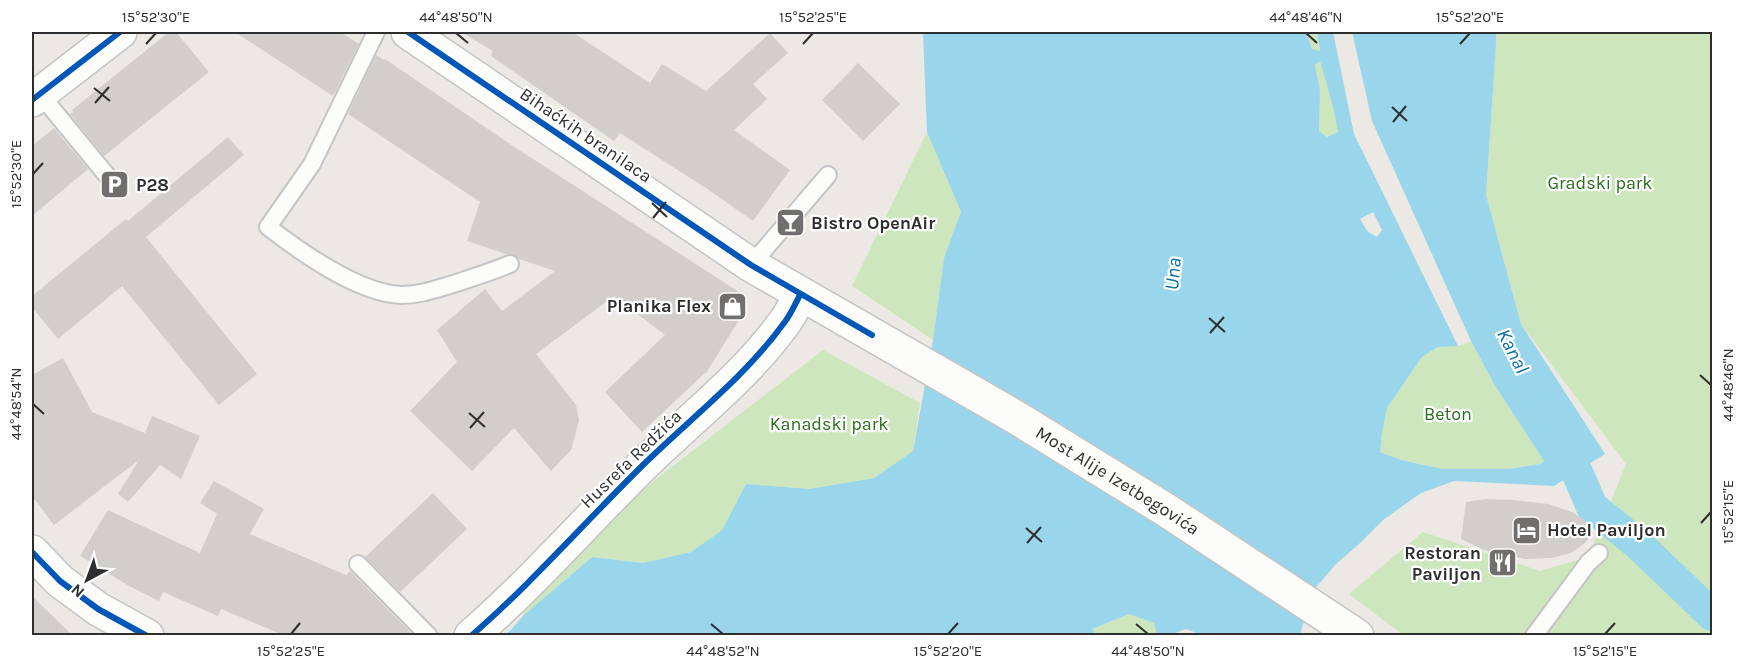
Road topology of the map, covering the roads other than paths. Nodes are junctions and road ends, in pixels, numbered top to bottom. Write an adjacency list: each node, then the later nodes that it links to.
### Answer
1 (120, 32): 4 (main road)
2 (376, 32): 7 (lane)
3 (408, 32): 8 (main road, Bihaćkih branilaca)
4 (36, 97): 6 (lane)
5 (828, 174): 8 (lane)
6 (109, 178)
7 (510, 264)
8 (751, 265): 9 (main road, Bihaćkih branilaca)
9 (800, 295): 10 (main road, Bihaćkih branilaca); 16 (main road, Husrefa Redžića)
10 (872, 335): 17 (main road, Most Alije Izetbegovića)
11 (32, 552): 14 (main road)
12 (1599, 553): 18 (lane)
13 (358, 564): 15 (lane)
14 (147, 636)
15 (429, 636)
16 (471, 636)
17 (1358, 636)
18 (1534, 636)

